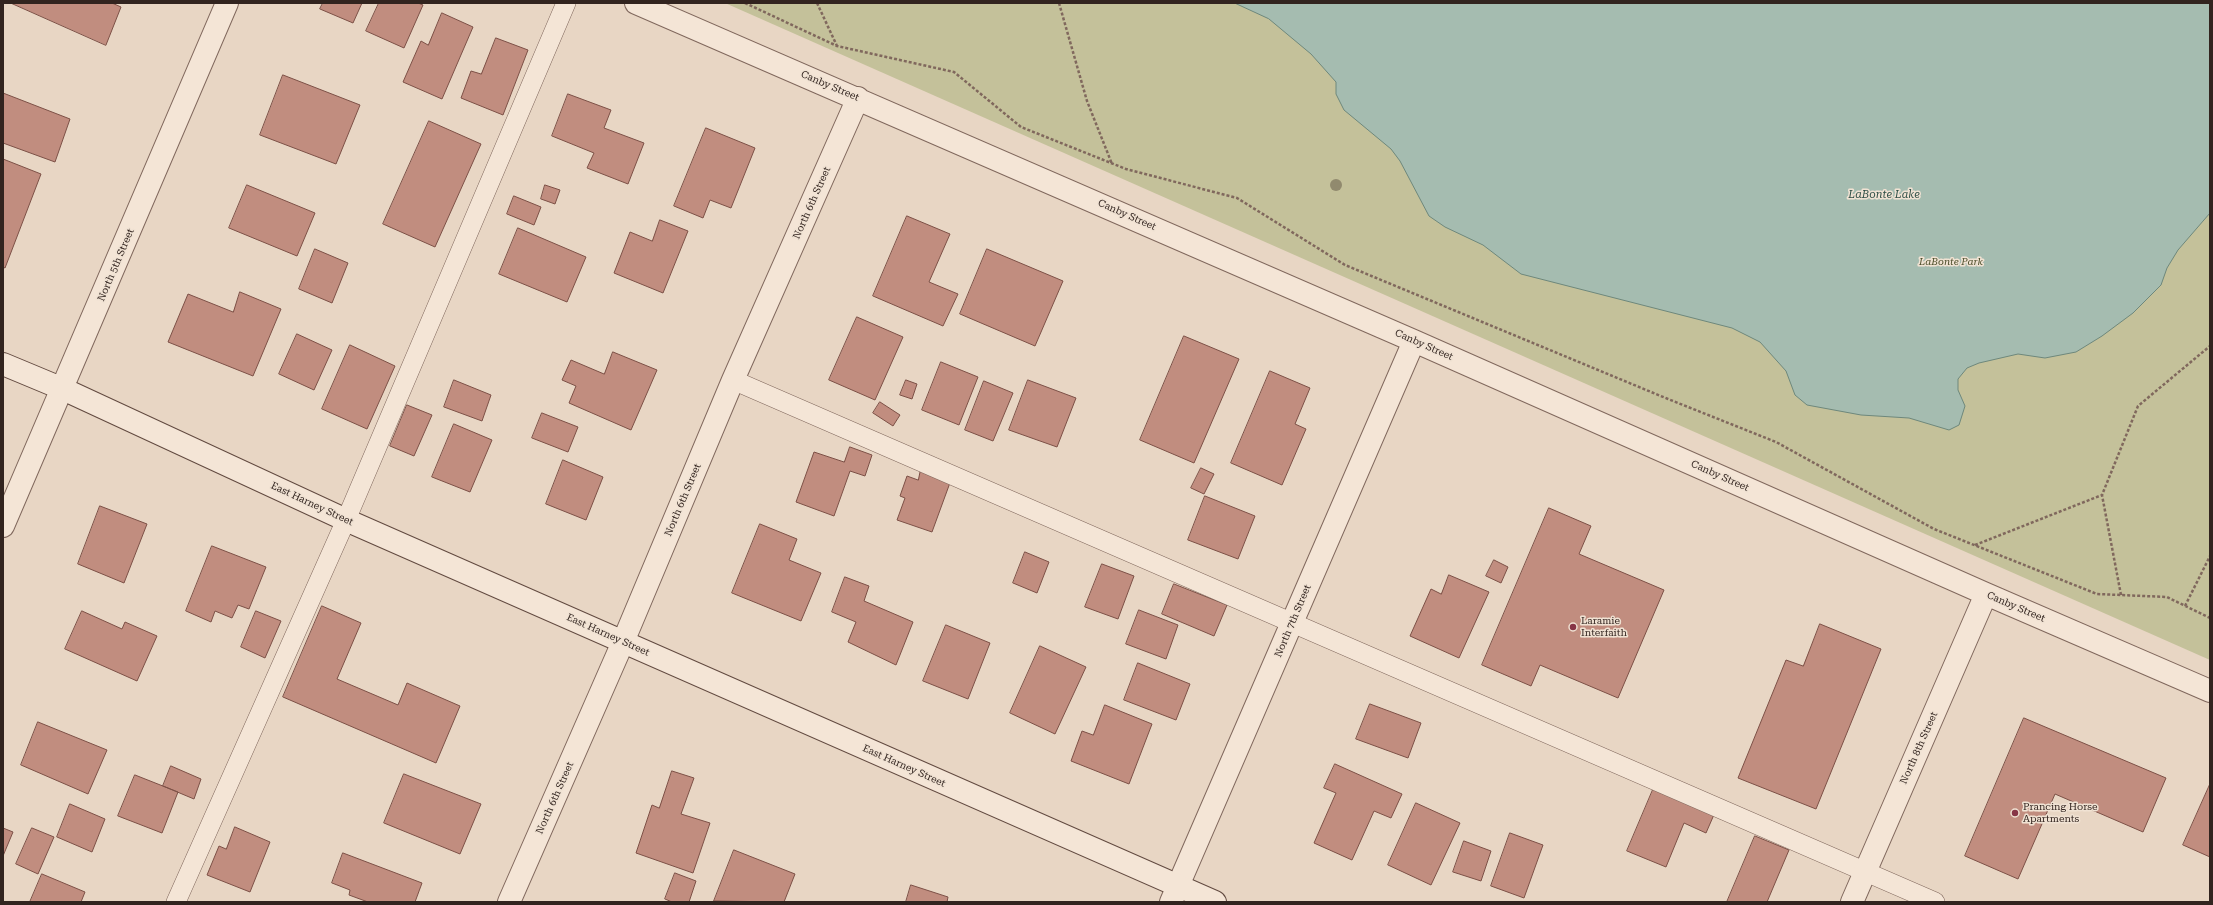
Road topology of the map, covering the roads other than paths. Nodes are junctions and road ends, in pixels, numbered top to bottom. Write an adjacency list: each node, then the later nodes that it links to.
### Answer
1 (227, 3): 8 (street, North 5th Street)
2 (566, 3): 9 (lane)
3 (636, 3): 4 (street, Canby Street)
4 (858, 98): 5 (street, Canby Street); 7 (street, North 6th Street)
5 (1414, 341): 11 (street, Canby Street); 12 (street, North 7th Street)
6 (3, 364): 8 (street, East Harney Street)
7 (733, 380): 12 (lane); 13 (street, North 6th Street)
8 (63, 389): 9 (street, East Harney Street); 10 (street, North 5th Street)
9 (346, 520): 13 (street, East Harney Street); 17 (lane)
10 (3, 526)
11 (1986, 594): 14 (street, Canby Street); 15 (street, North 8th Street)
12 (1292, 623): 15 (lane); 16 (street, North 7th Street)
13 (623, 642): 16 (street, East Harney Street); 18 (street, North 6th Street)
14 (2210, 691)
15 (1865, 872): 20 (street, North 8th Street); 21 (lane)
16 (1174, 894): 19 (street, East Harney Street)
17 (176, 902)
18 (509, 902)
19 (1215, 902)
20 (1852, 902)
21 (1935, 902)

